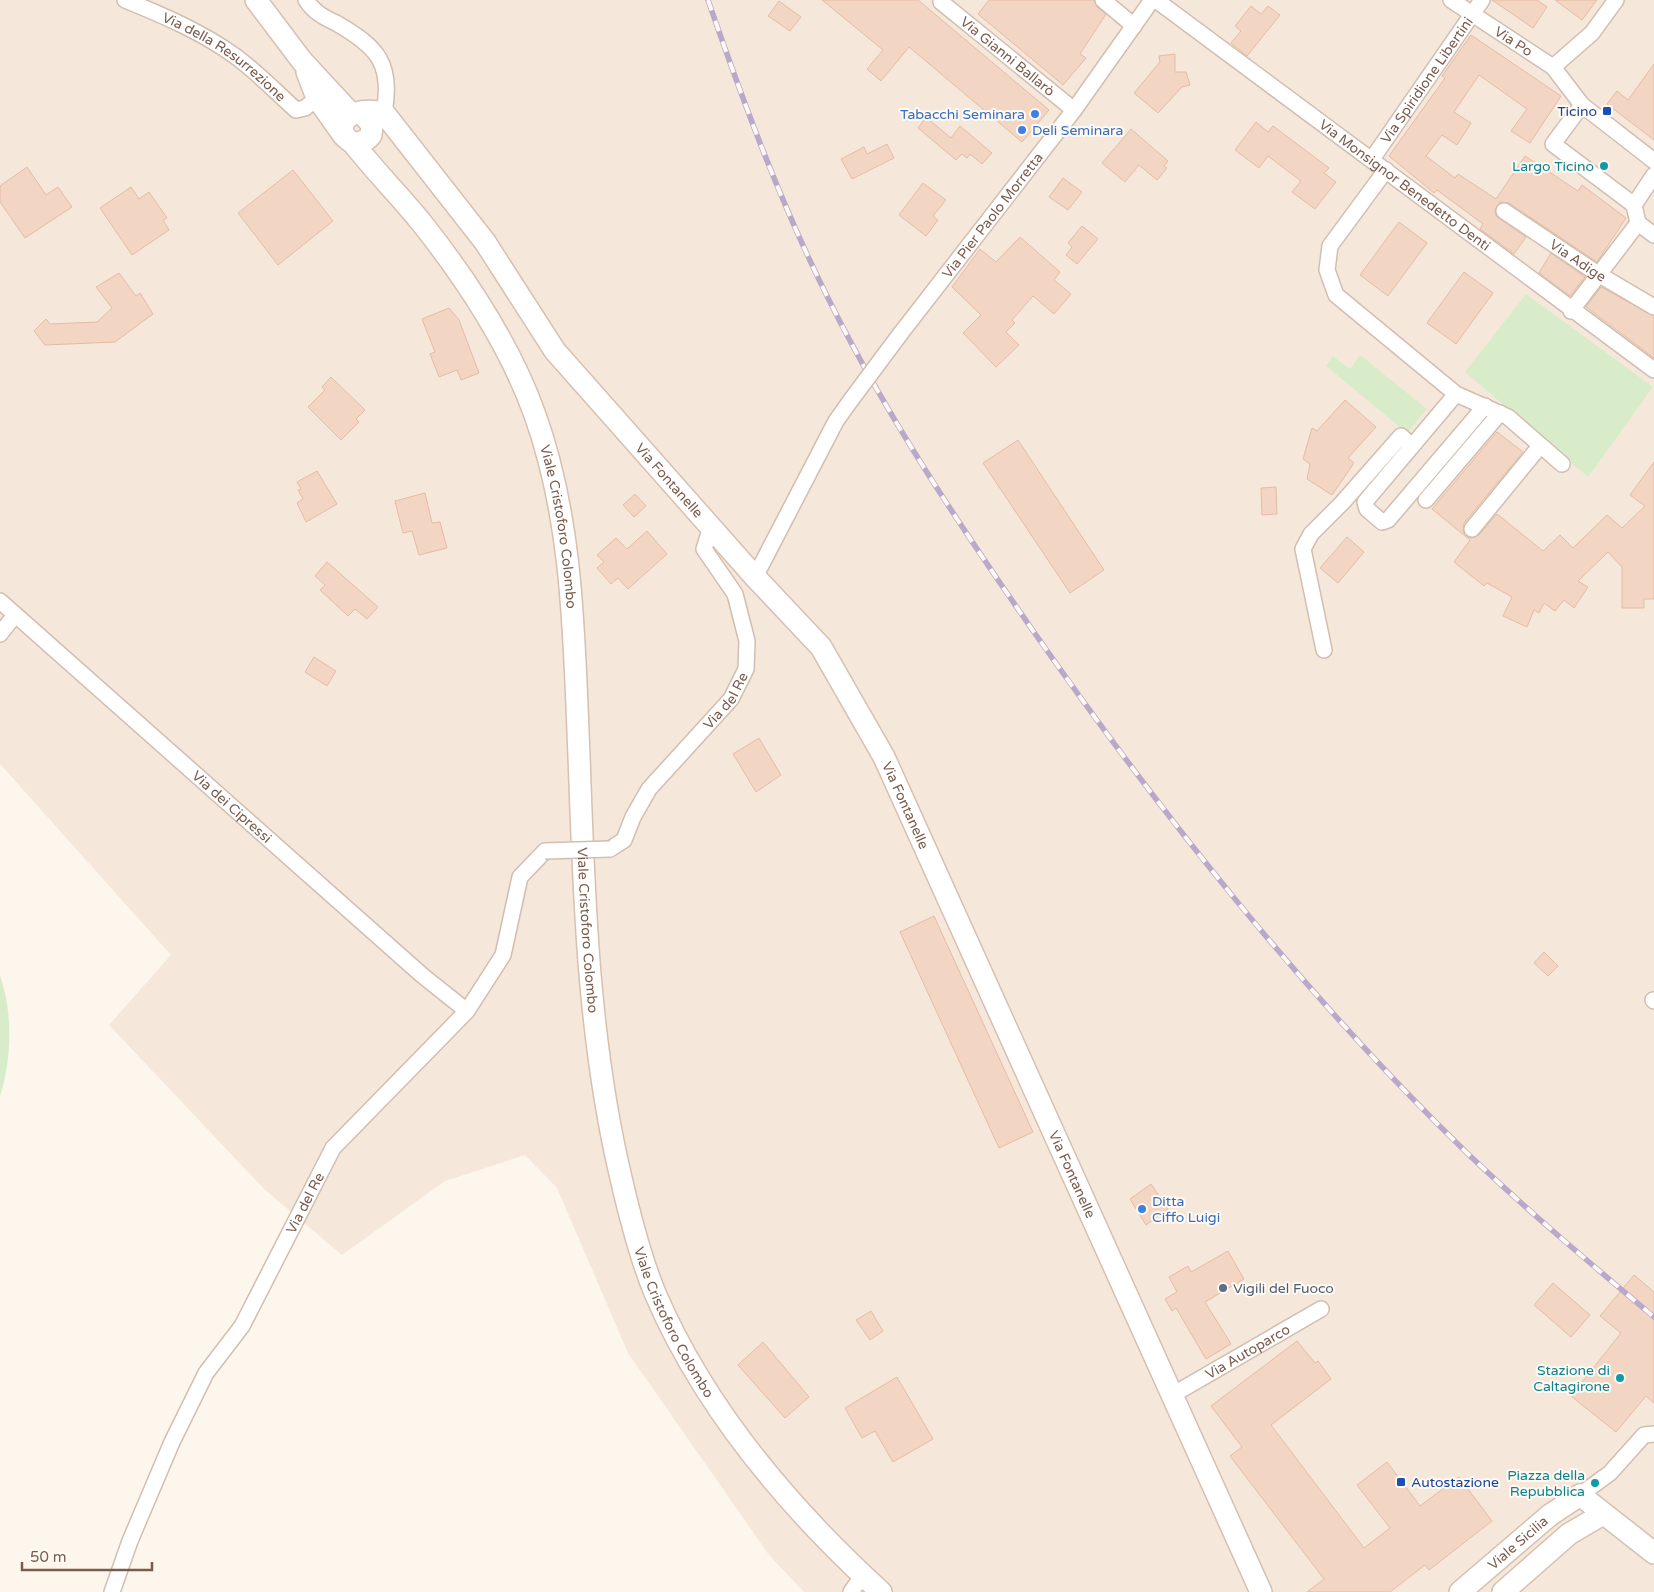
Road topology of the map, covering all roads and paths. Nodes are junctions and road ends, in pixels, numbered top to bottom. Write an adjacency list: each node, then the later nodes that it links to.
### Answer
1 (125, 0): 15 (street, Via della Resurrezione)
2 (256, 0): 13 (street)
3 (306, 0): 18 (street)
4 (1103, 0): 12 (street)
5 (1152, 0): 12 (street, Via Pier Paolo Morretta)
6 (1156, 0): 19 (street, Via Monsignor Benedetto Denti)
7 (1451, 0): 11 (street, Via Po)
8 (1482, 0): 11 (street, Via Spiridione Libertini)
9 (1616, 0): 14 (street)
10 (941, 2): 17 (street, Via Gianni Ballarò)
11 (1472, 14): 14 (street, Via Po); 19 (street, Via Spiridione Libertini)
12 (1134, 26): 17 (street, Via Pier Paolo Morretta)
13 (302, 61): 15 (street); 18 (street)
14 (1553, 67): 16 (street, Via Po)
15 (317, 98): 18 (street)
16 (1582, 105): 20 (street, Via Po); 23 (street)
17 (1074, 110): 40 (street, Via Pier Paolo Morretta, bridge)
18 (362, 127): 38 (street, Via Fontanelle); 53 (street, Viale Cristoforo Colombo)
19 (1372, 159): 21 (street, Via Monsignor Benedetto Denti)
20 (1654, 161)
21 (1386, 170): 29 (street, Via Monsignor Benedetto Denti); 31 (street)
22 (1654, 175): 23 (street)
23 (1634, 205): 25 (street)
24 (1504, 211): 27 (street, Via Adige)
25 (1638, 223): 26 (street); 27 (street)
26 (1654, 235)
27 (1598, 274): 28 (street, Via Adige); 29 (street)
28 (1654, 308)
29 (1571, 311): 30 (street, Via Monsignor Benedetto Denti)
30 (1654, 370)
31 (1456, 394): 32 (street); 34 (street)
32 (1485, 406): 33 (street); 34 (street)
33 (1500, 413): 35 (street); 37 (street)
34 (1412, 446): 44 (street)
35 (1540, 446): 36 (street); 39 (street)
36 (1562, 464)
37 (1426, 500)
38 (711, 527): 40 (street, Via Fontanelle); 45 (street, Via del Re, bridge)
39 (1472, 529)
40 (756, 577): 47 (street, Via Fontanelle)
41 (0, 600): 42 (street, Via dei Cipressi)
42 (15, 614): 43 (street); 45 (street, Via dei Cipressi)
43 (0, 634)
44 (1324, 650)
45 (466, 1011): 54 (street, Via del Re)
46 (1321, 1309): 47 (street, Via Autoparco)
47 (1174, 1394): 51 (street, Via Fontanelle)
48 (1654, 1434): 49 (street)
49 (1580, 1496): 50 (street); 58 (street, Viale Sicilia)
50 (1603, 1514): 52 (street); 59 (street, Viale Sicilia)
51 (1240, 1544): 56 (street); 57 (street)
52 (1654, 1553)
53 (857, 1584): 55 (street, Viale Cristoforo Colombo)
54 (112, 1592)
55 (881, 1592)
56 (1261, 1592)
57 (1274, 1592)
58 (1460, 1592)
59 (1503, 1592)

